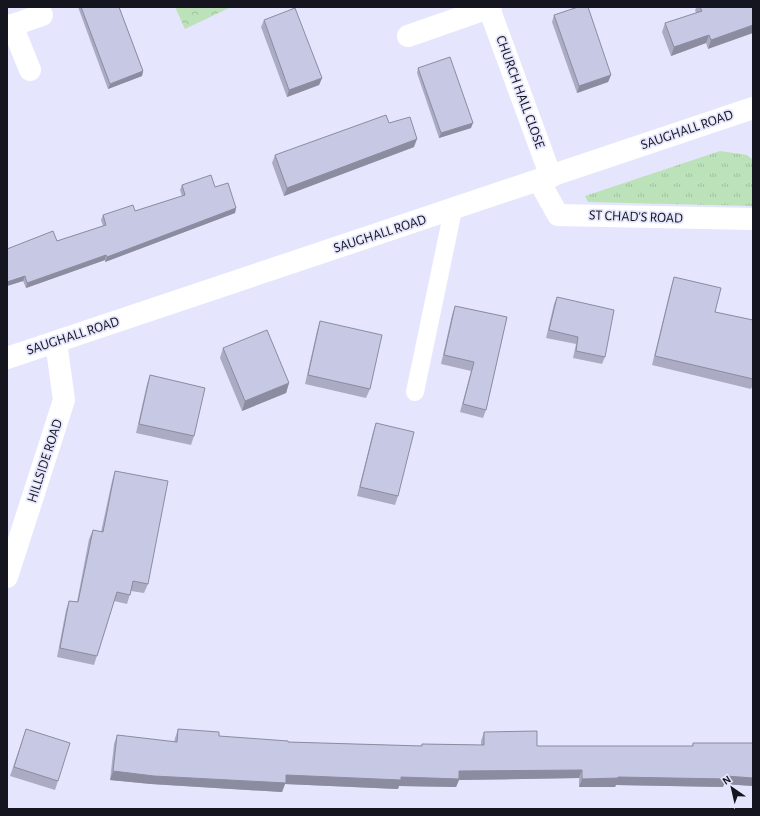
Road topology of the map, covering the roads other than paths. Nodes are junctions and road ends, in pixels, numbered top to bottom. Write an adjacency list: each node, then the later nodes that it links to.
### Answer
1 (490, 7): 4 (street, CHURCH HALL CLOSE); 7 (street, CHURCH HALL CLOSE)
2 (42, 14): 3 (street)
3 (9, 26): 5 (street)
4 (408, 36)
5 (30, 70)
6 (753, 108): 7 (street, SAUGHALL ROAD)
7 (545, 179): 8 (street, SAUGHALL ROAD); 9 (street, ST CHAD'S ROAD)
8 (453, 210): 10 (street, SAUGHALL ROAD); 12 (lane)
9 (753, 219)
10 (56, 342): 11 (street, SAUGHALL ROAD); 13 (street, HILLSIDE ROAD)
11 (7, 358)
12 (415, 392)
13 (7, 577)

